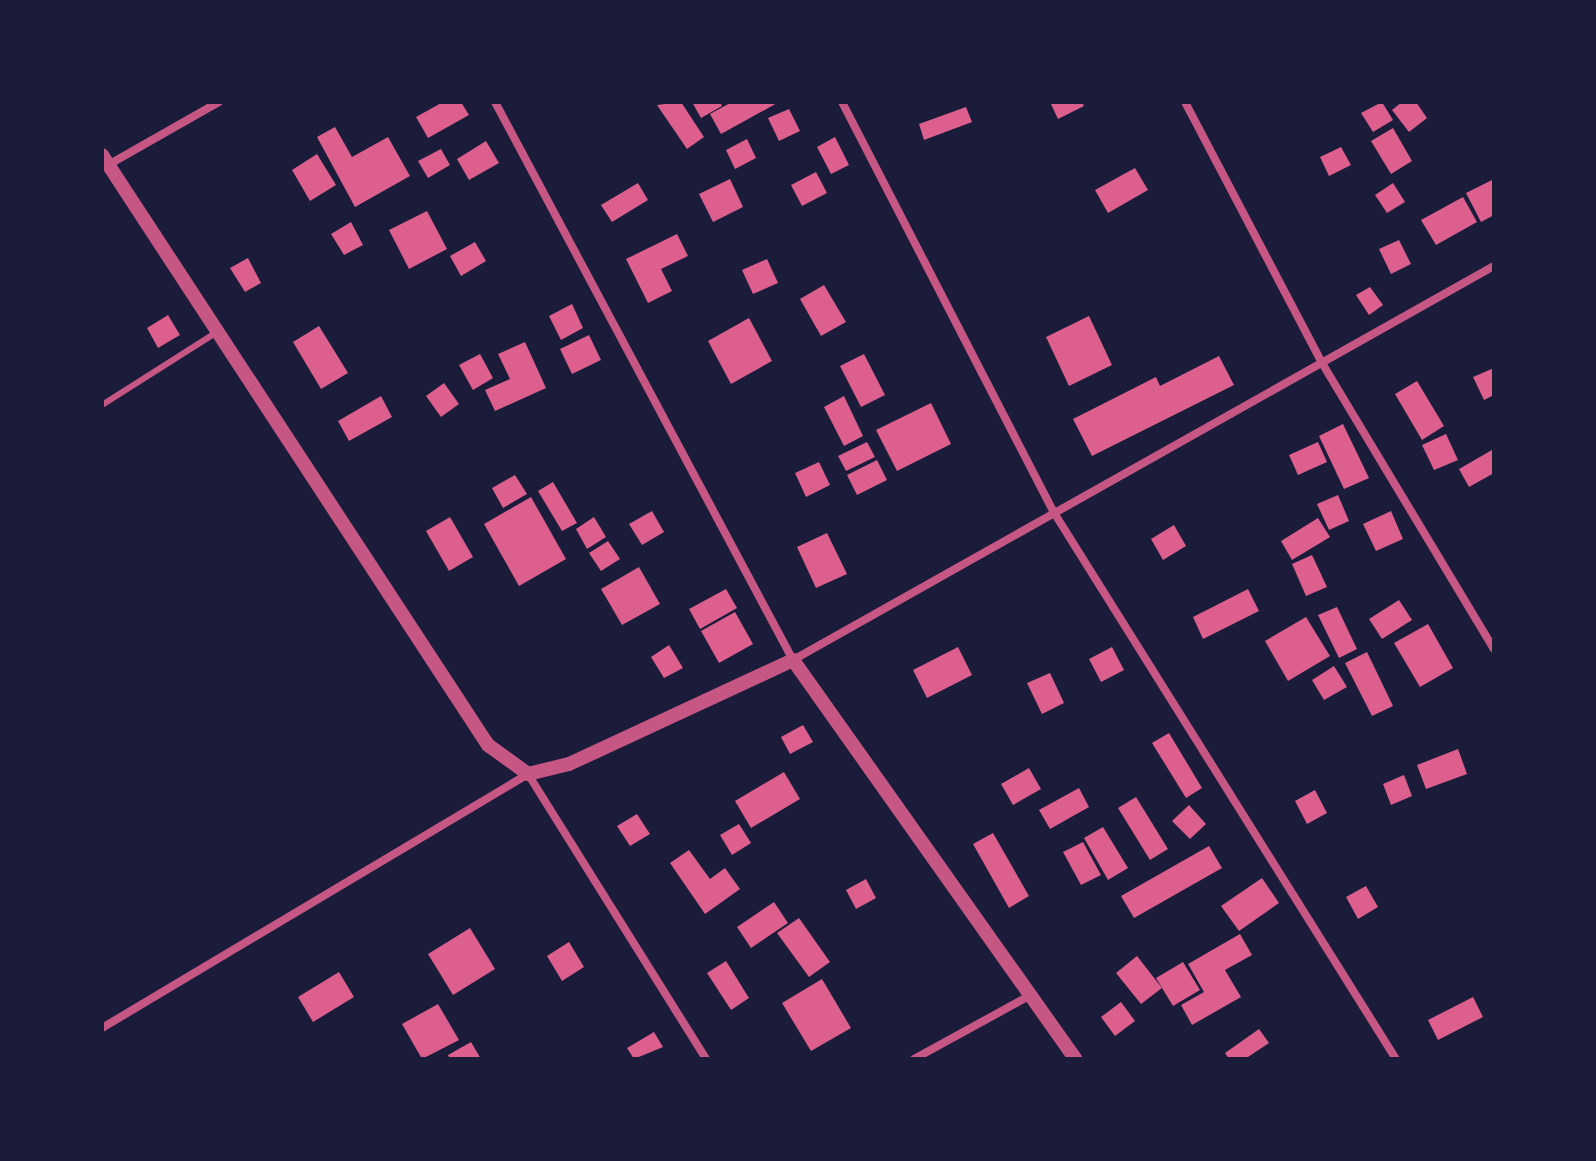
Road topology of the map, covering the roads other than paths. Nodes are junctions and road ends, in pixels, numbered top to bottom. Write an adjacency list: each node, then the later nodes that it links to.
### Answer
1 (219, 102): 5 (street)
2 (495, 102): 12 (street)
3 (842, 102): 10 (street)
4 (1185, 102): 8 (street)
5 (105, 160): 7 (street)
6 (1494, 266): 8 (street)
7 (217, 332): 9 (lane); 13 (street)
8 (1322, 363): 10 (street); 11 (street)
9 (102, 405)
10 (1053, 511): 12 (street); 19 (street)
11 (1494, 649)
12 (793, 660): 13 (street); 14 (street)
13 (528, 774): 15 (street); 16 (street)
14 (1029, 996): 17 (street); 18 (street)
15 (102, 1028)
16 (706, 1059)
17 (914, 1059)
18 (1075, 1059)
19 (1396, 1059)

